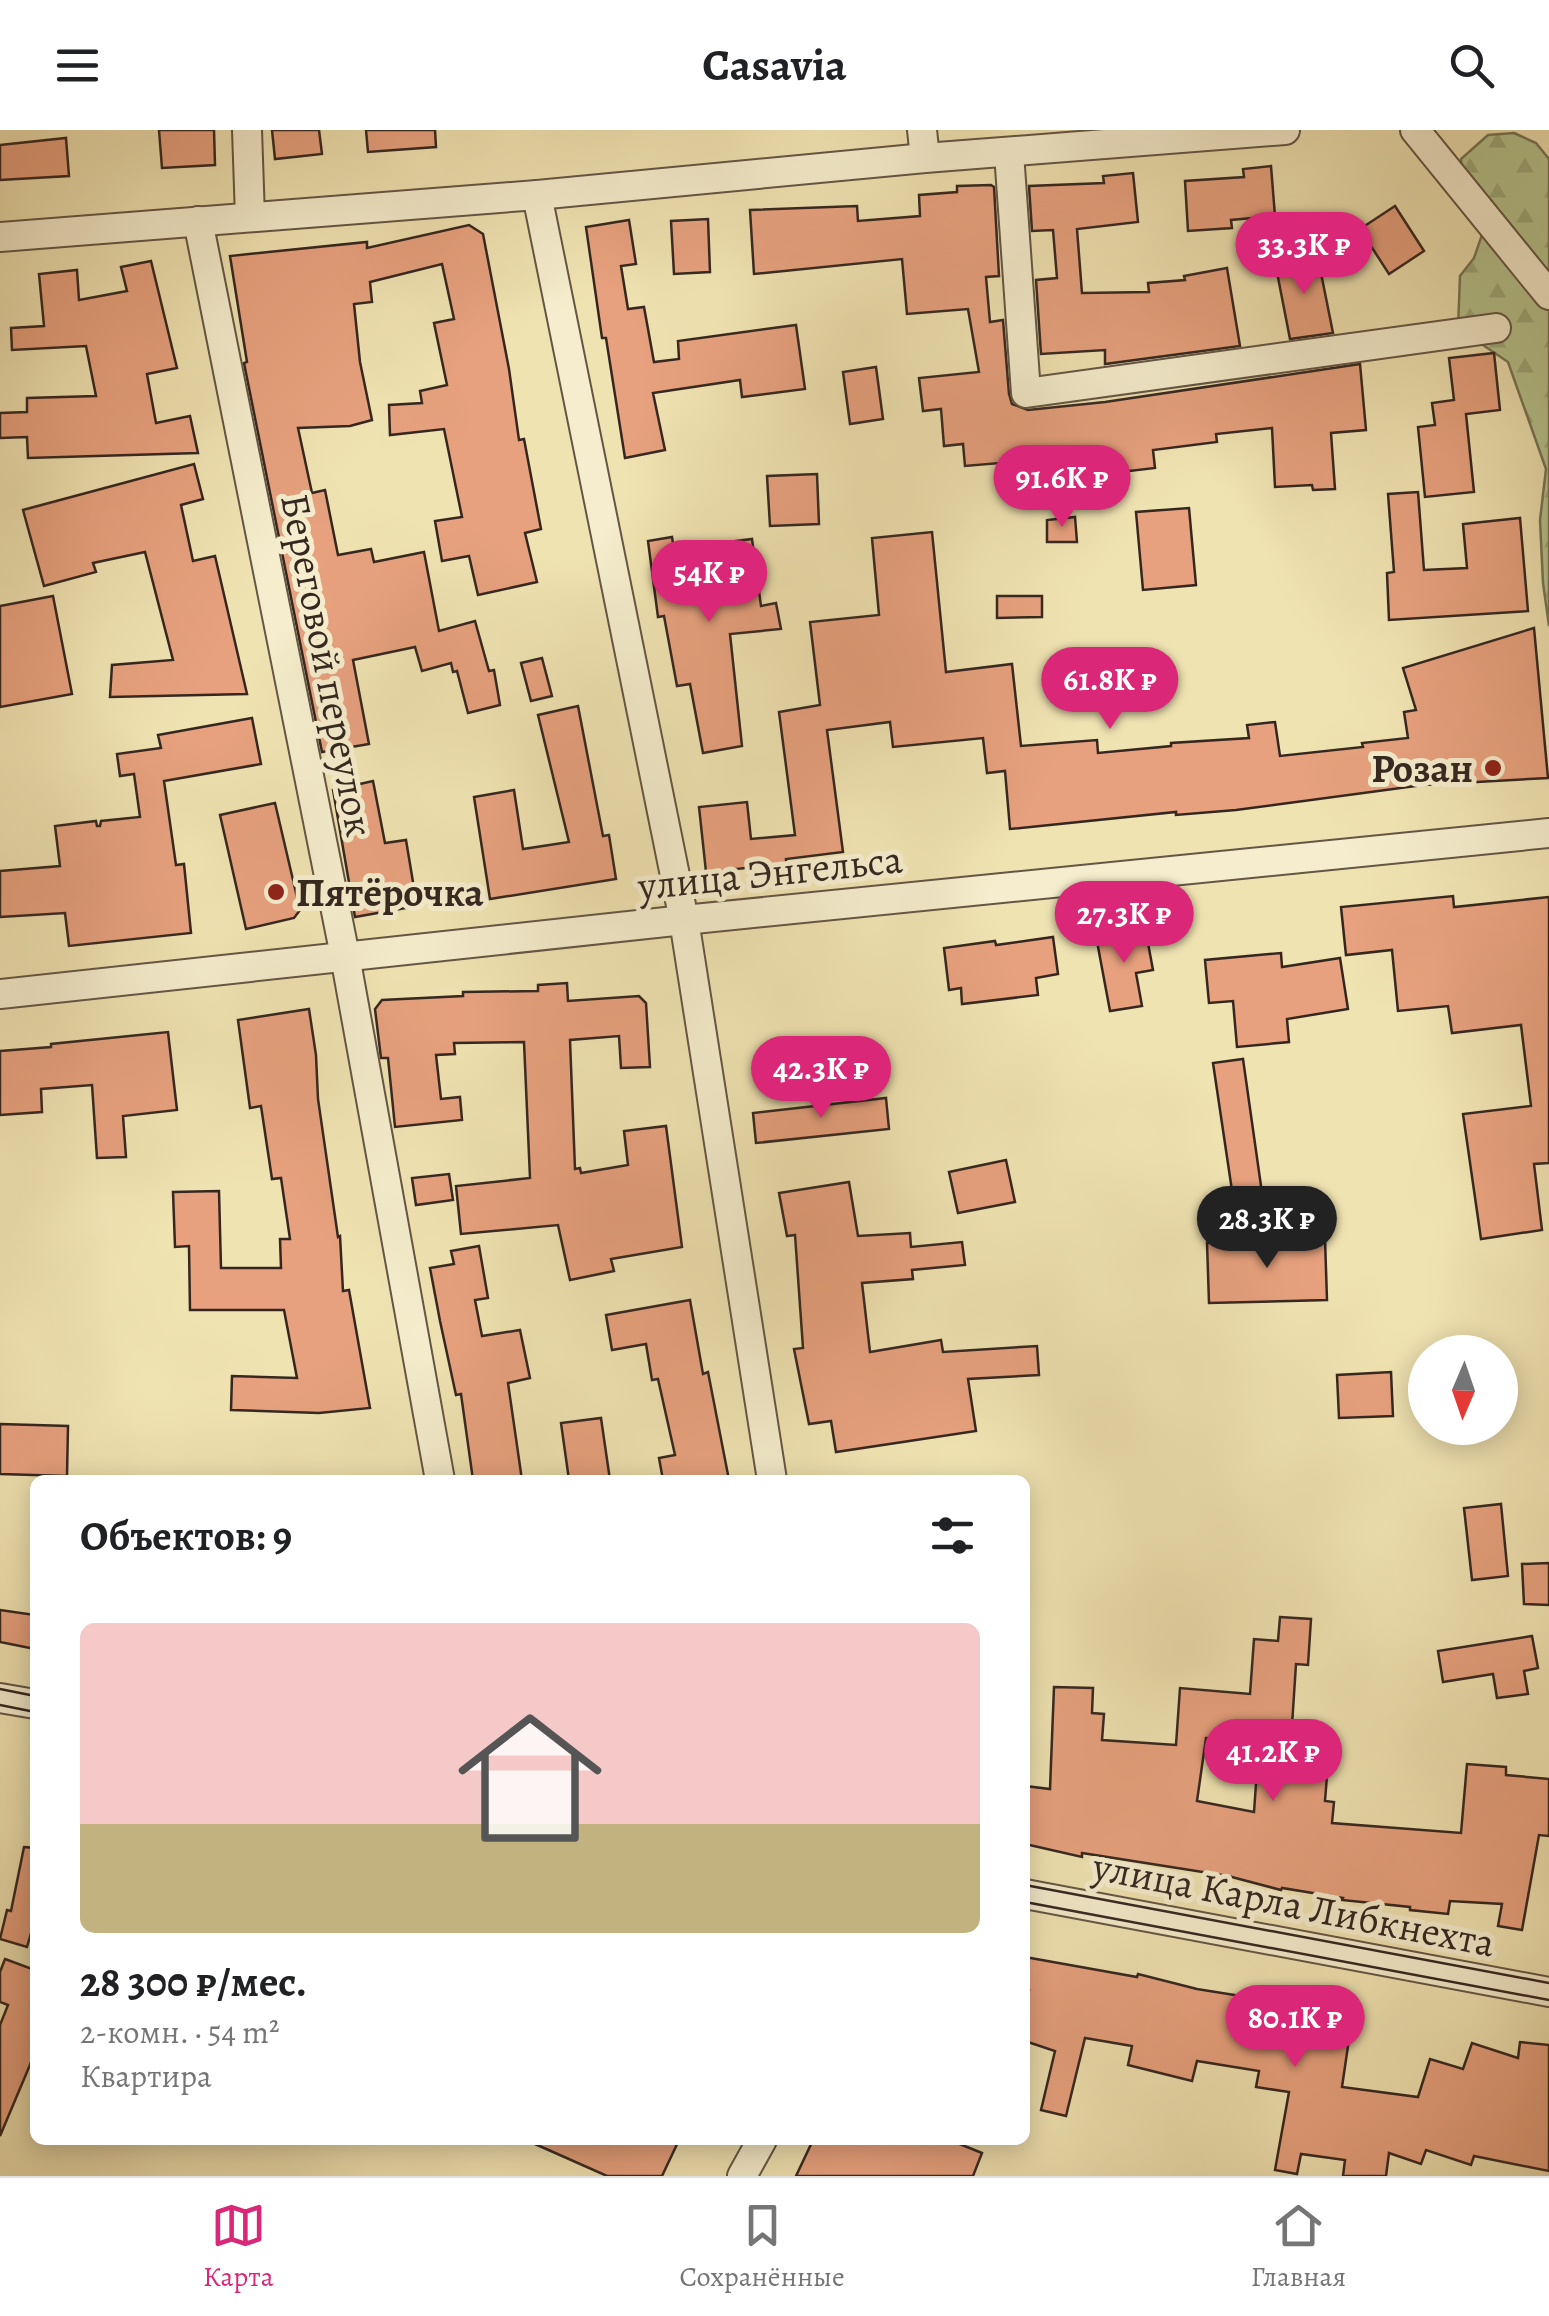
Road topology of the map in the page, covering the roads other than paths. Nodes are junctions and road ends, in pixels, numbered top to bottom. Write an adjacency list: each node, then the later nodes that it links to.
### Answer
1 (246, 130): 7 (street)
2 (1285, 130): 5 (street)
3 (1415, 130): 10 (street)
4 (923, 144): 5 (street); 6 (street)
5 (1009, 152): 11 (street)
6 (537, 195): 7 (street); 13 (street)
7 (250, 217): 8 (street)
8 (198, 221): 9 (street); 14 (street, Береговой переулок)
9 (0, 237)
10 (1549, 295)
11 (1496, 328)
12 (1549, 833): 13 (street, улица Энгельса)
13 (684, 920): 14 (street, улица Энгельса); 17 (street)
14 (345, 956): 15 (street, улица Энгельса); 16 (street, Береговой переулок)
15 (0, 994)
16 (439, 1475)
17 (771, 1475)
18 (0, 1698): 19 (street)
19 (30, 1703)
20 (1030, 1895): 21 (street, улица Карла Либкнехта)
21 (1549, 1992)
22 (759, 2145): 23 (street)
23 (742, 2176)

